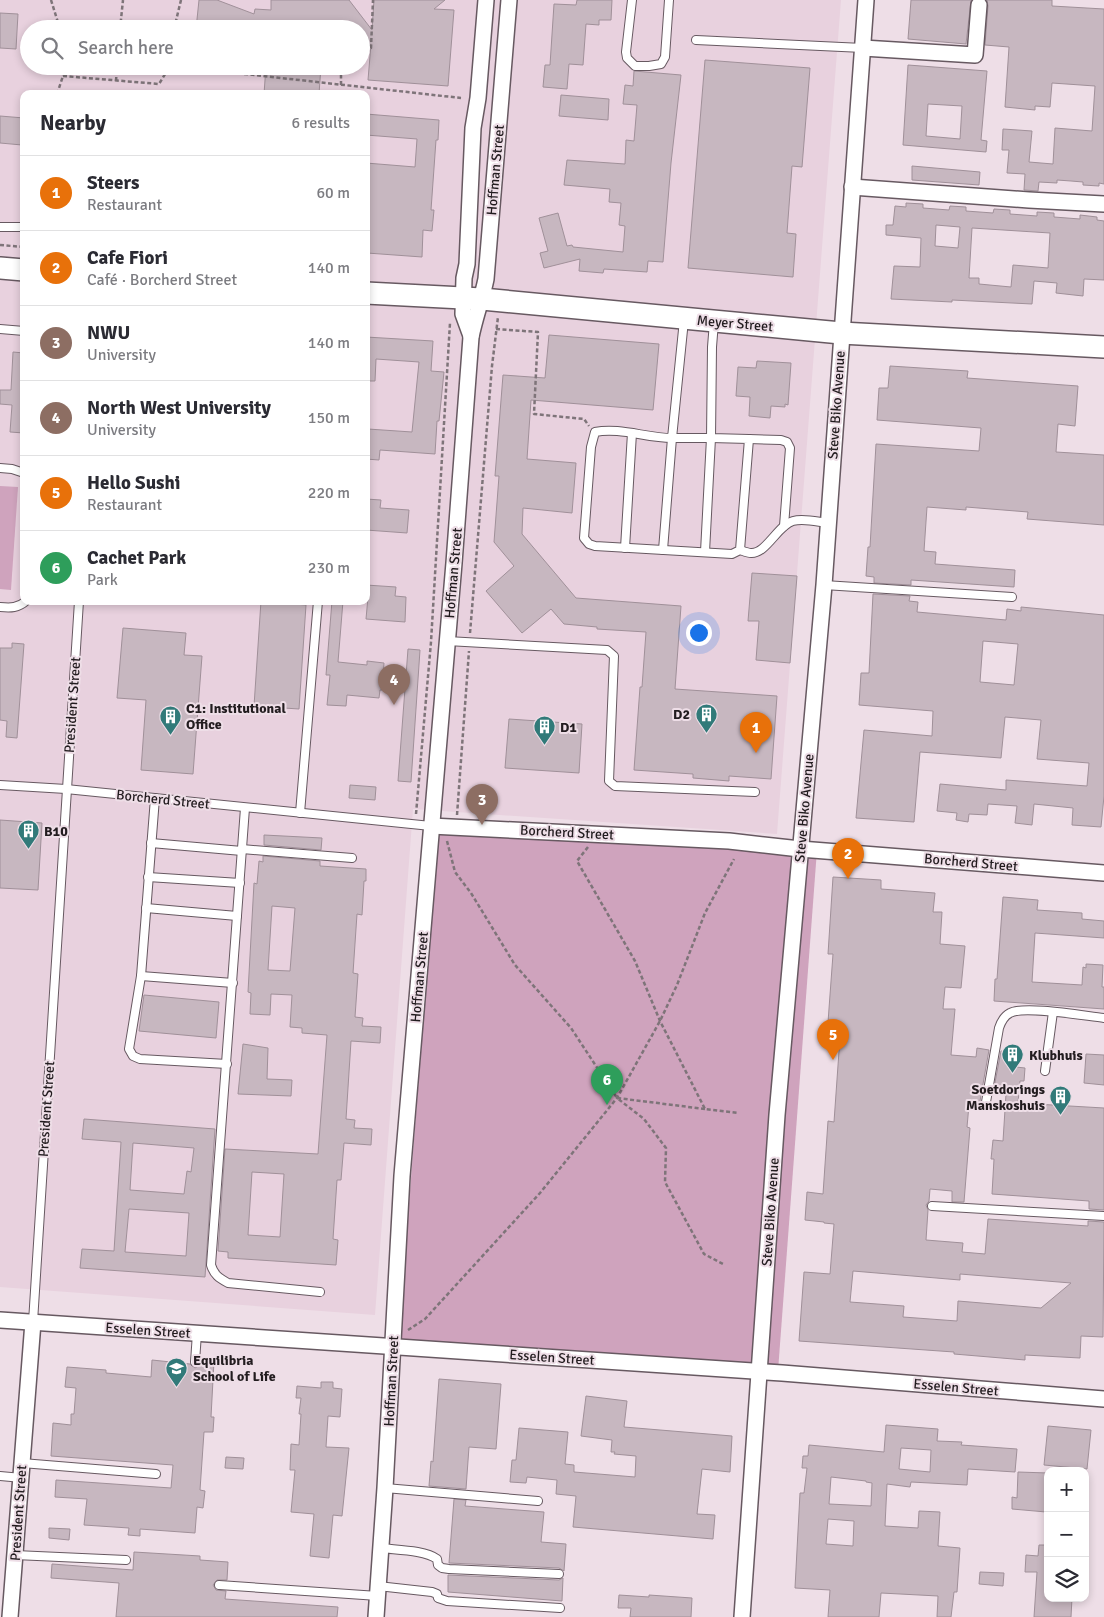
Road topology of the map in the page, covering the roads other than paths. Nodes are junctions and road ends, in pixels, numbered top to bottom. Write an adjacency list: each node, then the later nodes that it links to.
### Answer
1 (486, 0): 16 (street, Hoffman Street)
2 (509, 0): 16 (street, Hoffman Street)
3 (632, 0): 4 (lane)
4 (669, 0)
5 (866, 0): 8 (street, Steve Biko Avenue)
6 (979, 4): 8 (street)
7 (696, 40): 8 (lane)
8 (863, 48): 9 (street, Steve Biko Avenue)
9 (852, 187): 10 (street); 21 (street, Steve Biko Avenue)
10 (1104, 204)
11 (0, 227): 12 (lane)
12 (20, 227)
13 (0, 268): 14 (street)
14 (20, 270)
15 (370, 293): 16 (street, Meyer Street)
16 (465, 303): 17 (street, Meyer Street); 41 (street, Hoffman Street)
17 (684, 318): 18 (street, Meyer Street); 24 (lane)
18 (714, 321): 21 (street, Meyer Street); 25 (lane)
19 (0, 329): 20 (lane)
20 (20, 331)
21 (841, 333): 22 (street, Meyer Street); 29 (street, Steve Biko Avenue)
22 (1104, 347)
23 (632, 433): 24 (lane); 31 (lane); 31 (lane)
24 (672, 438): 25 (lane); 32 (lane)
25 (712, 438): 26 (lane); 34 (lane)
26 (749, 439): 30 (lane); 33 (lane)
27 (0, 468): 28 (lane)
28 (20, 472)
29 (828, 523): 30 (lane); 35 (street, Steve Biko Avenue)
30 (784, 526): 33 (lane)
31 (625, 548): 32 (lane)
32 (663, 550): 34 (lane)
33 (740, 550): 34 (lane)
34 (705, 552)
35 (824, 585): 36 (lane); 50 (street, Steve Biko Avenue)
36 (1012, 597)
37 (21, 605): 40 (lane)
38 (79, 605): 43 (lane, President Street)
39 (318, 605): 47 (lane)
40 (0, 607)
41 (447, 641): 44 (lane); 48 (street, Hoffman Street)
42 (0, 784): 43 (lane, Borcherd Street)
43 (66, 789): 45 (lane, Borcherd Street); 69 (lane, President Street)
44 (755, 792)
45 (155, 798): 46 (lane, Borcherd Street); 49 (lane)
46 (245, 808): 47 (lane, Borcherd Street); 51 (lane)
47 (300, 813): 48 (lane, Borcherd Street)
48 (443, 826): 50 (street, Borcherd Street); 71 (street, Hoffman Street)
49 (152, 843): 51 (lane); 54 (lane)
50 (800, 849): 53 (street, Borcherd Street); 73 (street, Steve Biko Avenue)
51 (242, 850): 52 (lane); 55 (lane)
52 (352, 858)
53 (1104, 873)
54 (148, 878): 55 (lane); 56 (lane)
55 (240, 884): 57 (lane)
56 (146, 908): 57 (lane); 58 (lane)
57 (238, 916): 59 (lane)
58 (141, 976): 59 (lane); 62 (lane)
59 (233, 983): 62 (lane)
60 (1053, 1012): 61 (lane); 63 (lane); 64 (lane)
61 (1104, 1018)
62 (227, 1064): 67 (lane)
63 (1046, 1071)
64 (986, 1102)
65 (932, 1206): 66 (lane)
66 (1104, 1216)
67 (320, 1292)
68 (0, 1320): 69 (street, Esselen Street)
69 (33, 1322): 70 (street, Esselen Street); 75 (street, President Street)
70 (197, 1333): 71 (street, Esselen Street); 72 (lane)
71 (394, 1343): 73 (street, Esselen Street); 78 (street, Hoffman Street)
72 (195, 1362)
73 (760, 1371): 74 (street, Esselen Street); 89 (street, Steve Biko Avenue)
74 (1104, 1399)
75 (22, 1470): 76 (lane); 77 (lane); 81 (street, President Street)
76 (156, 1474)
77 (0, 1476)
78 (385, 1488): 79 (lane); 80 (street, Hoffman Street)
79 (538, 1501)
80 (381, 1548): 83 (lane); 85 (street, Hoffman Street)
81 (15, 1555): 82 (lane); 87 (street, President Street)
82 (126, 1560)
83 (559, 1574)
84 (219, 1585): 85 (lane)
85 (378, 1591): 86 (lane); 88 (street, Hoffman Street)
86 (560, 1608)
87 (10, 1617)
88 (376, 1617)
89 (742, 1617)

